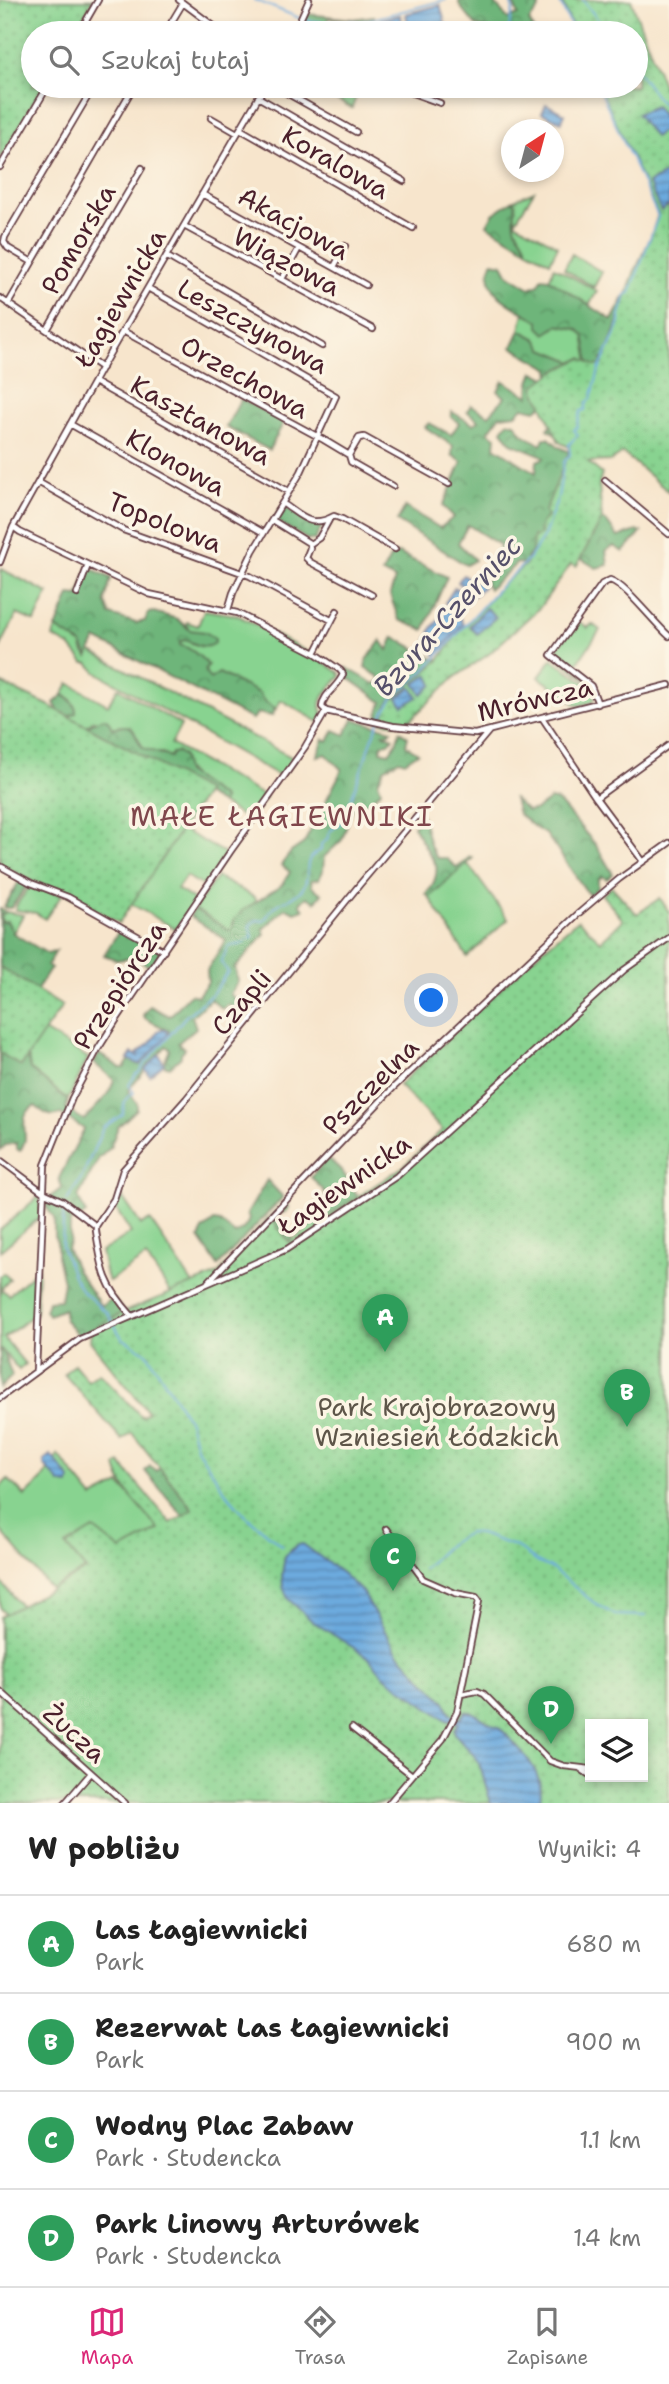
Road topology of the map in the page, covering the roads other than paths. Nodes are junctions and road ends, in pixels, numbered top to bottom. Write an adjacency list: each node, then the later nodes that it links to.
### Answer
1 (98, 0): 4 (street)
2 (309, 0): 7 (street)
3 (181, 2): 5 (street); 6 (street)
4 (86, 21)
5 (171, 21)
6 (207, 21)
7 (299, 21)
8 (41, 98): 19 (street)
9 (87, 98): 28 (street)
10 (127, 98): 28 (street)
11 (257, 98): 17 (street, Łagiewnicka)
12 (260, 98): 21 (street)
13 (295, 98): 18 (street)
14 (426, 98): 15 (street)
15 (440, 103)
16 (211, 118): 17 (street, Koralowa)
17 (238, 131): 22 (street, Łagiewnicka); 24 (street, Koralowa)
18 (356, 132)
19 (0, 167)
20 (142, 168): 36 (street, Pomorska)
21 (404, 181)
22 (202, 194): 23 (street, Łagiewnicka); 26 (street, Akacjowa)
23 (184, 226): 27 (street, Łagiewnicka); 30 (street, Wiązowa)
24 (412, 228)
25 (345, 246): 29 (street)
26 (299, 248): 29 (street, Akacjowa); 30 (street)
27 (166, 256): 32 (street, Łagiewnicka); 38 (street)
28 (32, 262): 34 (street)
29 (334, 267): 31 (street, Akacjowa)
30 (282, 279): 35 (street, Wiązowa)
31 (366, 285)
32 (148, 288): 37 (street, Łagiewnicka); 42 (street, Leszczynowa)
33 (0, 298): 34 (street)
34 (8, 304): 36 (street)
35 (373, 329)
36 (47, 330): 39 (street)
37 (123, 330): 39 (street, Łagiewnicka); 42 (street, Orzechowa)
38 (322, 346)
39 (102, 368): 40 (street, Łagiewnicka)
40 (94, 382): 41 (street, Łagiewnicka); 48 (street, Kasztanowa)
41 (70, 424): 45 (street, Łagiewnicka); 53 (street, Klonowa)
42 (316, 437): 43 (street, Orzechowa); 48 (street)
43 (349, 455): 46 (street); 47 (street, Orzechowa)
44 (605, 480): 54 (street)
45 (38, 482): 52 (street, Łagiewnicka); 59 (street, Topolowa)
46 (449, 484)
47 (393, 486)
48 (289, 491): 49 (street)
49 (282, 503): 50 (street, Kasztanowa); 51 (street)
50 (329, 519): 55 (street); 56 (street, Kasztanowa)
51 (272, 520): 53 (street); 55 (street)
52 (14, 528): 57 (street, Łagiewnicka); 58 (street)
53 (264, 533): 59 (street)
54 (669, 534)
55 (310, 544): 61 (street)
56 (395, 549)
57 (0, 562)
58 (88, 565): 60 (street); 62 (street)
59 (243, 574): 62 (street); 64 (street, Topolowa)
60 (77, 594)
61 (372, 595)
62 (228, 610): 66 (street)
63 (337, 611): 64 (street)
64 (331, 620): 66 (street)
65 (669, 636): 68 (street)
66 (315, 653): 69 (street, Przepiórcza)
67 (669, 685): 68 (street, Mrówcza)
68 (598, 705): 70 (street, Mrówcza)
69 (326, 711): 72 (street, Mrówcza); 80 (street, Przepiórcza)
70 (542, 719): 71 (street, Mrówcza); 75 (street)
71 (489, 731): 72 (street, Mrówcza); 73 (street, Czapli)
72 (475, 734): 73 (street)
73 (479, 742): 83 (street, Czapli)
74 (669, 745): 75 (street)
75 (596, 798): 77 (street)
76 (669, 844): 77 (street, Pszczelna)
77 (642, 860): 84 (street, Pszczelna)
78 (0, 866): 80 (street)
79 (669, 938): 84 (street, Łagiewnicka)
80 (164, 951): 82 (street, Przepiórcza)
81 (0, 1160): 82 (street)
82 (43, 1192): 83 (street); 86 (street, Przepiórcza)
83 (96, 1226): 85 (street)
84 (205, 1285): 85 (street, Łagiewnicka)
85 (132, 1316): 86 (street, Łagiewnicka)
86 (36, 1371): 87 (street, Łagiewnicka)
87 (0, 1398)
88 (386, 1529): 90 (street)
89 (0, 1691): 93 (street, Żucza)
90 (461, 1694): 92 (street); 94 (street)
91 (352, 1728): 94 (street)
92 (585, 1770)
93 (91, 1773): 95 (street); 96 (street, Żucza)
94 (412, 1776): 97 (street)
95 (65, 1803)
96 (125, 1803)
97 (389, 1803)

